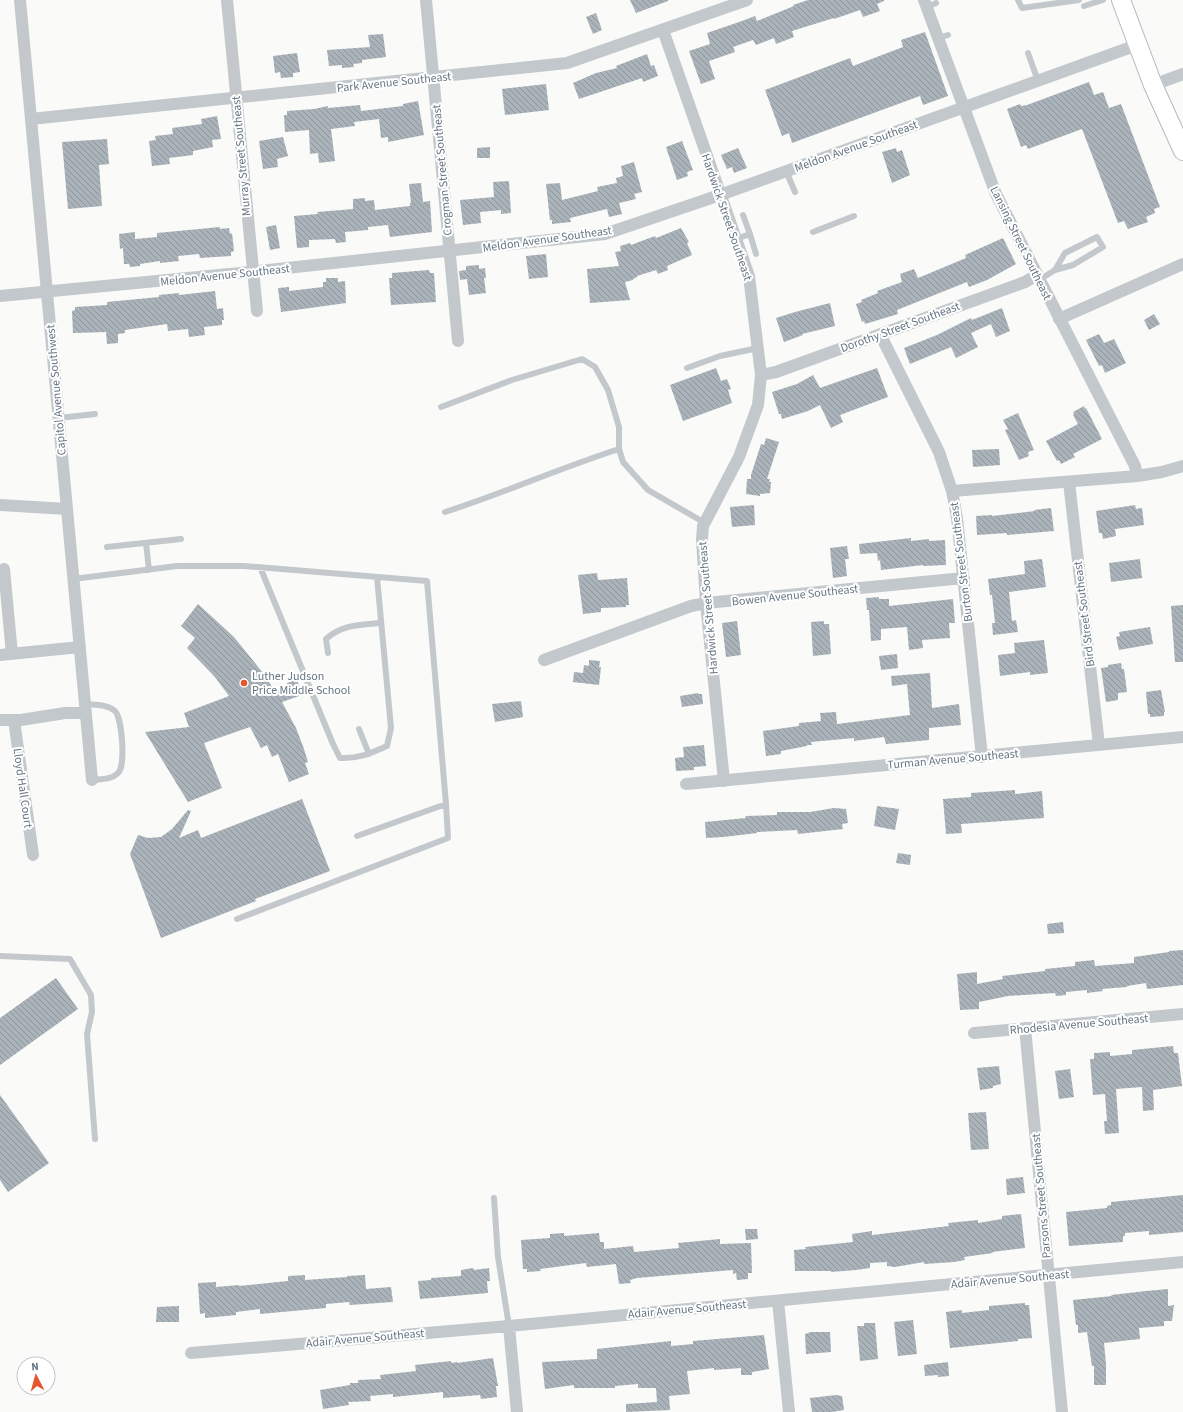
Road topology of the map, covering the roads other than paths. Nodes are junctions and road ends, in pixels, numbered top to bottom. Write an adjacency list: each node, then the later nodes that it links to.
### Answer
1 (20, 0): 20 (street, Capitol Avenue Southwest)
2 (227, 0): 18 (street, Murray Street Southeast)
3 (426, 0): 15 (street, Crogman Street Southeast)
4 (747, 0): 11 (street, Park Avenue Southeast)
5 (1018, 0): 6 (lane)
6 (1079, 0)
7 (1103, 0): 10 (lane)
8 (1121, 0): 12 (main road)
9 (929, 3): 19 (street, Lansing Street Southeast)
10 (1084, 6)
11 (662, 30): 15 (street, Park Avenue Southeast); 24 (street, Hardwick Street Southeast)
12 (1137, 45): 16 (street, Meldon Avenue Southeast); 17 (main road)
13 (1028, 53): 16 (lane)
14 (1183, 74): 17 (street)
15 (434, 78): 18 (street, Park Avenue Southeast); 30 (street, Crogman Street Southeast)
16 (1038, 80): 19 (street, Meldon Avenue Southeast)
17 (1153, 85): 21 (main road)
18 (236, 98): 20 (street, Park Avenue Southeast); 34 (street, Murray Street Southeast)
19 (963, 107): 22 (street, Meldon Avenue Southeast); 35 (street, Lansing Street Southeast)
20 (31, 119): 36 (street, Capitol Avenue Southwest)
21 (1183, 151)
22 (786, 171): 23 (lane); 24 (street, Meldon Avenue Southeast)
23 (796, 192)
24 (720, 195): 29 (street, Hardwick Street Southeast); 30 (street, Meldon Avenue Southeast)
25 (743, 215): 28 (lane)
26 (854, 216): 27 (lane)
27 (813, 232)
28 (750, 234): 29 (lane); 31 (lane)
29 (736, 239): 42 (street, Hardwick Street Southeast)
30 (450, 252): 34 (street, Meldon Avenue Southeast); 41 (street, Crogman Street Southeast)
31 (756, 254)
32 (1183, 264): 39 (street)
33 (1054, 270): 33 (lane); 35 (lane)
34 (252, 272): 36 (street, Meldon Avenue Southeast); 38 (street, Murray Street Southeast)
35 (1038, 278): 39 (street, Lansing Street Southeast); 40 (street, Dorothy Street Southeast)
36 (47, 292): 37 (street, Meldon Avenue Southeast); 47 (street, Capitol Avenue Southwest)
37 (0, 296)
38 (256, 311)
39 (1059, 319): 50 (street, Lansing Street Southeast)
40 (880, 334): 44 (street, Dorothy Street Southeast); 52 (street, Burton Street Southeast)
41 (458, 341)
42 (758, 348): 43 (lane); 44 (street, Hardwick Street Southeast)
43 (687, 368)
44 (761, 375): 56 (street, Hardwick Street Southeast)
45 (441, 407): 48 (lane)
46 (95, 414): 47 (lane)
47 (58, 418): 54 (street, Capitol Avenue Southwest)
48 (619, 449): 55 (lane); 56 (lane)
49 (1183, 466): 50 (street)
50 (1137, 476): 51 (street)
51 (1069, 482): 52 (street); 77 (street, Bird Street Southeast)
52 (952, 491): 64 (street, Burton Street Southeast)
53 (0, 505): 54 (street)
54 (67, 509): 65 (street, Capitol Avenue Southwest)
55 (445, 512)
56 (705, 523): 66 (street, Hardwick Street Southeast)
57 (181, 540): 58 (lane)
58 (146, 543): 59 (lane); 62 (lane)
59 (107, 547)
60 (260, 567): 62 (lane); 63 (lane); 78 (lane)
61 (4, 569): 70 (street)
62 (149, 570): 65 (lane)
63 (377, 577): 67 (lane); 83 (lane)
64 (964, 578): 66 (street, Bowen Avenue Southeast); 79 (street, Burton Street Southeast)
65 (73, 579): 68 (street, Capitol Avenue Southwest)
66 (706, 603): 71 (street, Bowen Avenue Southeast); 81 (street, Hardwick Street Southeast)
67 (381, 623): 69 (lane); 78 (lane)
68 (80, 647): 70 (street); 72 (street, Capitol Avenue Southwest)
69 (328, 653)
70 (6, 655)
71 (544, 660)
72 (85, 709): 74 (street); 80 (street, Capitol Avenue Southwest); 80 (lane)
73 (0, 720): 74 (street)
74 (14, 720): 85 (street, Lloyd Hall Court)
75 (359, 729): 78 (lane)
76 (1183, 737): 77 (street, Turman Avenue Southeast)
77 (1099, 745): 79 (street, Turman Avenue Southeast)
78 (369, 754)
79 (982, 756): 81 (street, Turman Avenue Southeast)
80 (92, 780)
81 (724, 781): 82 (street)
82 (686, 784)
83 (446, 804): 84 (lane); 86 (lane)
84 (357, 836)
85 (32, 855)
86 (237, 919)
87 (0, 956): 91 (lane)
88 (1183, 1014): 89 (street, Rhodesia Avenue Southeast)
89 (1025, 1028): 90 (street, Rhodesia Avenue Southeast); 94 (street, Parsons Street Southeast)
90 (974, 1033)
91 (96, 1139)
92 (494, 1198): 96 (lane)
93 (1183, 1262): 94 (street, Adair Avenue Southeast)
94 (1048, 1275): 95 (street, Adair Avenue Southeast); 100 (street, Parsons Street Southeast)
95 (778, 1301): 96 (street, Adair Avenue Southeast); 99 (street)
96 (508, 1326): 97 (street, Adair Avenue Southeast); 98 (street)
97 (192, 1353)
98 (517, 1412)
99 (789, 1412)
100 (1062, 1412)

